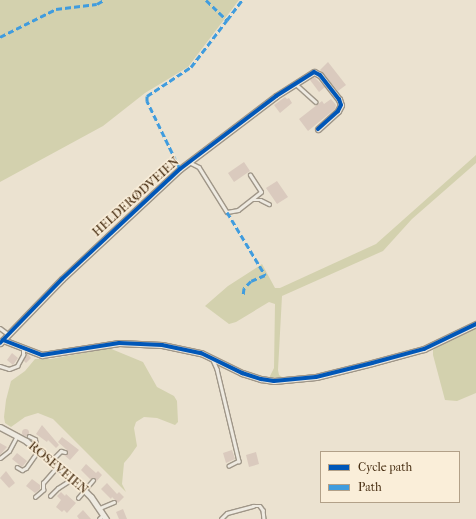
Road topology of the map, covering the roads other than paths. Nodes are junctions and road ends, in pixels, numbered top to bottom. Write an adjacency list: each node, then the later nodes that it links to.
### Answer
1 (297, 85): 2 (lane); 3 (street, HELDERØDVEIEN); 4 (street, HELDERØDVEIEN)
2 (316, 102)
3 (318, 129)
4 (189, 162): 6 (lane); 10 (street, HELDERØDVEIEN)
5 (250, 175): 6 (lane)
6 (252, 200): 7 (lane)
7 (269, 204)
8 (476, 324): 13 (street)
9 (0, 328): 10 (lane)
10 (9, 335): 11 (street, HELDERØDVEIEN)
11 (2, 342): 12 (street)
12 (23, 349): 13 (street); 14 (lane)
13 (211, 357): 24 (lane)
14 (0, 366)
15 (0, 427): 16 (street, ROSEVEIEN)
16 (18, 435): 18 (street, ROSEVEIEN); 21 (lane)
17 (29, 436): 18 (lane)
18 (33, 446): 19 (street, ROSEVEIEN)
19 (38, 451): 22 (street, ROSEVEIEN); 25 (lane)
20 (65, 452): 22 (lane)
21 (0, 458)
22 (51, 461): 23 (street, ROSEVEIEN)
23 (58, 466): 26 (street, ROSEVEIEN); 30 (lane)
24 (229, 466)
25 (17, 467)
26 (73, 479): 28 (street, ROSEVEIEN); 29 (lane)
27 (93, 480): 28 (lane)
28 (83, 489): 31 (lane); 33 (street, ROSEVEIEN)
29 (50, 496)
30 (35, 497)
31 (78, 498)
32 (114, 502): 33 (lane)
33 (100, 508): 34 (street, ROSEVEIEN)
34 (105, 517): 35 (lane)
35 (99, 519)
36 (221, 519): 37 (lane)
37 (264, 519)

